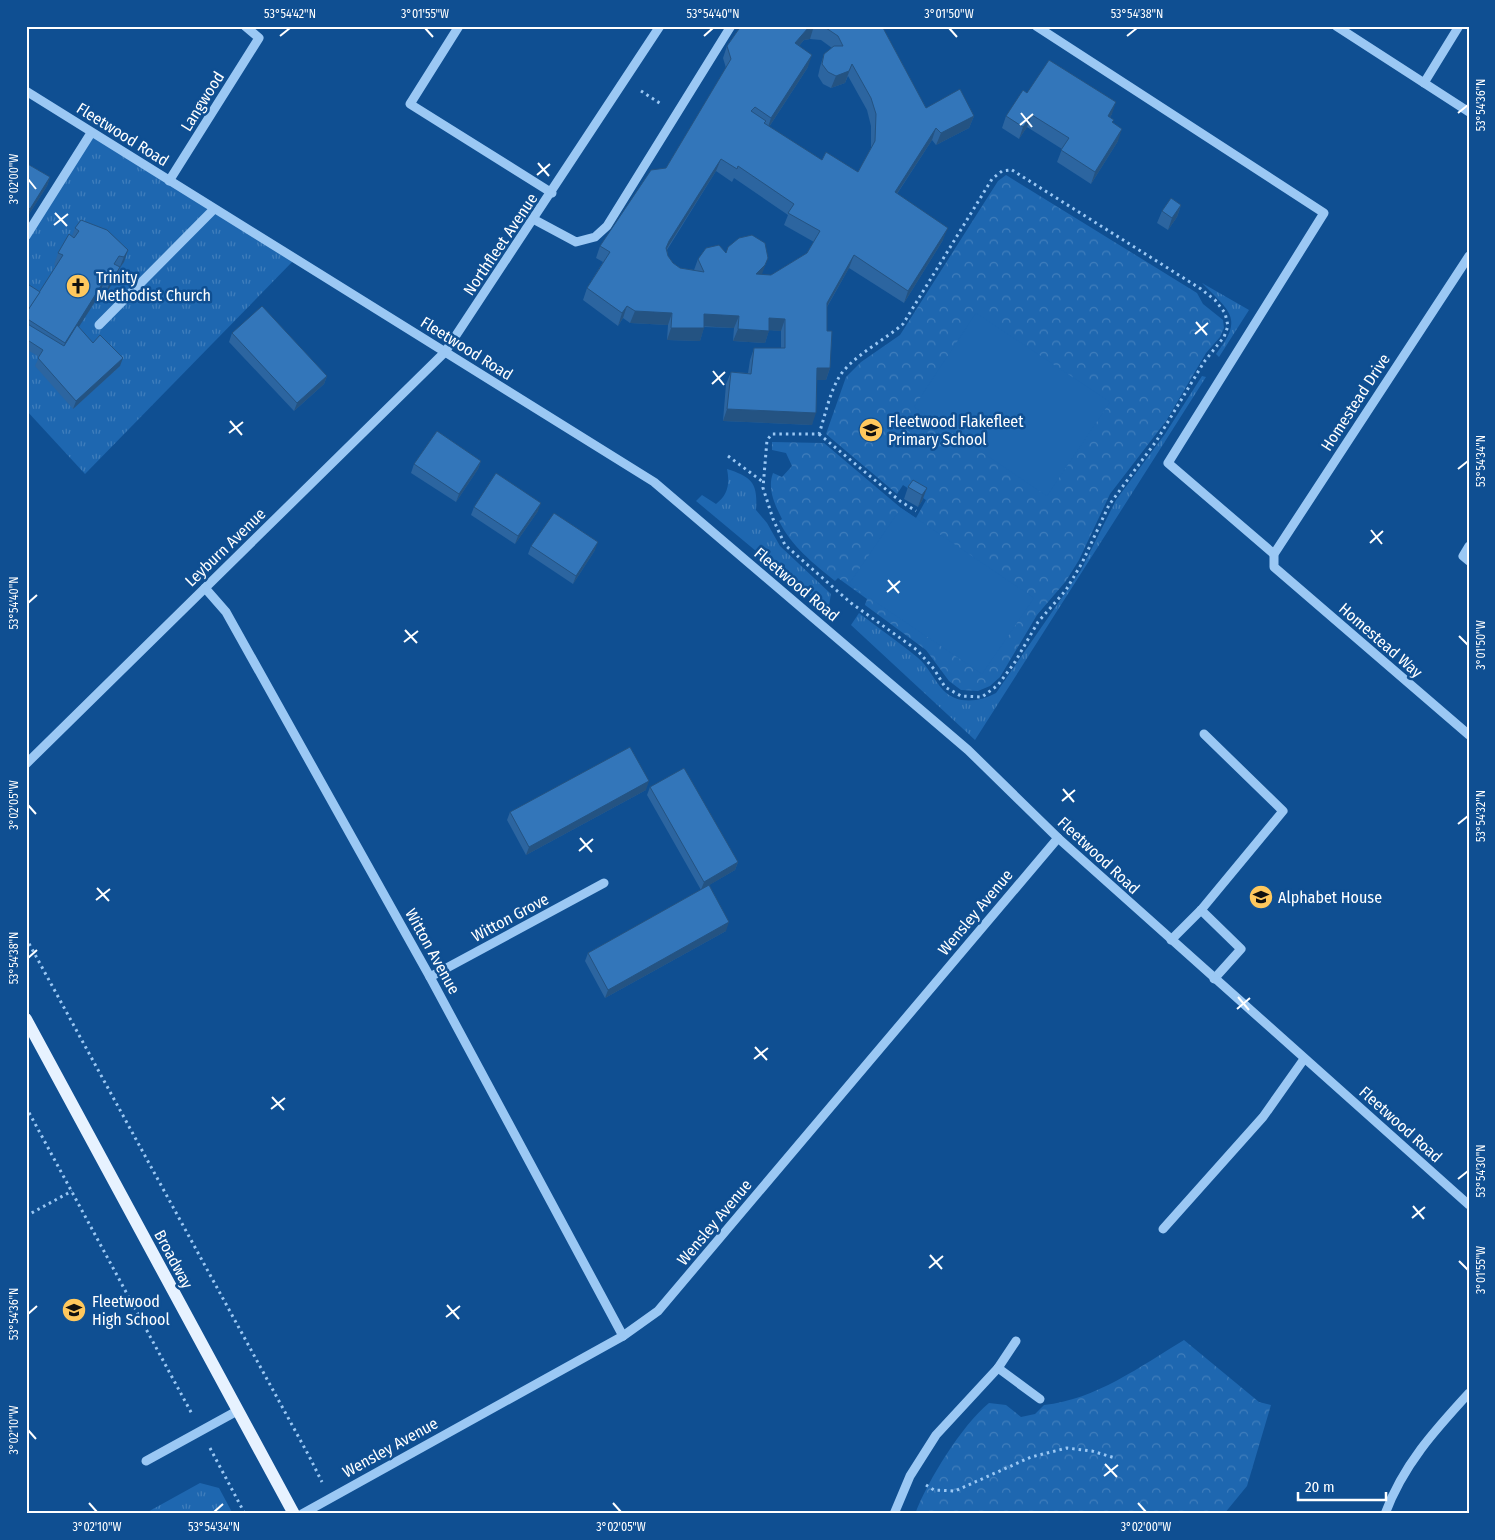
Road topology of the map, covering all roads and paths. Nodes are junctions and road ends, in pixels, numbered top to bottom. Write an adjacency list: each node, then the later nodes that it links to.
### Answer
1 (244, 26): 14 (street, Langwood)
2 (458, 26): 15 (street)
3 (660, 26): 8 (street, Northfleet Avenue)
4 (731, 26): 12 (street)
5 (1036, 26): 27 (street)
6 (1336, 26): 9 (street)
7 (1458, 26): 9 (street)
8 (625, 82): 12 (path); 15 (street, Northfleet Avenue)
9 (1424, 83): 11 (street)
10 (26, 91): 13 (street, Fleetwood Road)
11 (1469, 112)
12 (676, 114): 17 (street)
13 (91, 133): 14 (street, Fleetwood Road); 18 (street)
14 (169, 180): 16 (street, Fleetwood Road)
15 (552, 193): 17 (street, Northfleet Avenue)
16 (214, 209): 20 (street); 21 (street, Fleetwood Road)
17 (535, 220): 21 (street, Northfleet Avenue)
18 (26, 236)
19 (1469, 256): 27 (street, Homestead Drive)
20 (100, 325)
21 (445, 352): 29 (street, Leyburn Avenue); 33 (street, Fleetwood Road)
22 (819, 434): 24 (path); 24 (path); 25 (path)
23 (728, 456): 24 (path)
24 (763, 483)
25 (916, 511)
26 (1469, 546): 28 (street)
27 (1274, 554): 31 (street, Homestead Way)
28 (1469, 561)
29 (205, 588): 32 (street, Leyburn Avenue); 38 (street, Witton Avenue)
30 (1204, 734): 35 (street)
31 (1469, 735)
32 (26, 764)
33 (1058, 838): 37 (street, Fleetwood Road); 47 (street, Wensley Avenue)
34 (604, 883): 38 (street, Witton Grove)
35 (1201, 910): 37 (street); 39 (street)
36 (26, 938): 57 (path)
37 (1171, 940): 39 (street, Fleetwood Road)
38 (430, 977): 47 (street, Witton Avenue)
39 (1214, 979): 41 (street, Fleetwood Road)
40 (26, 1019): 52 (main road, Broadway)
41 (1304, 1059): 44 (street, Fleetwood Road); 46 (street)
42 (26, 1107): 43 (path)
43 (72, 1191): 45 (path); 53 (path)
44 (1469, 1205)
45 (26, 1216)
46 (1163, 1229)
47 (623, 1336): 57 (street, Wensley Avenue)
48 (1016, 1341): 49 (street)
49 (998, 1368): 51 (street); 56 (street)
50 (1469, 1393): 62 (street)
51 (1040, 1400)
52 (237, 1411): 53 (street); 59 (main road, Broadway)
53 (201, 1431): 55 (street); 58 (path)
54 (1115, 1458): 56 (path)
55 (146, 1461)
56 (910, 1476): 61 (street)
57 (330, 1497): 60 (street, Wensley Avenue)
58 (245, 1514)
59 (294, 1514)
60 (302, 1514)
61 (894, 1514)
62 (1385, 1514)

